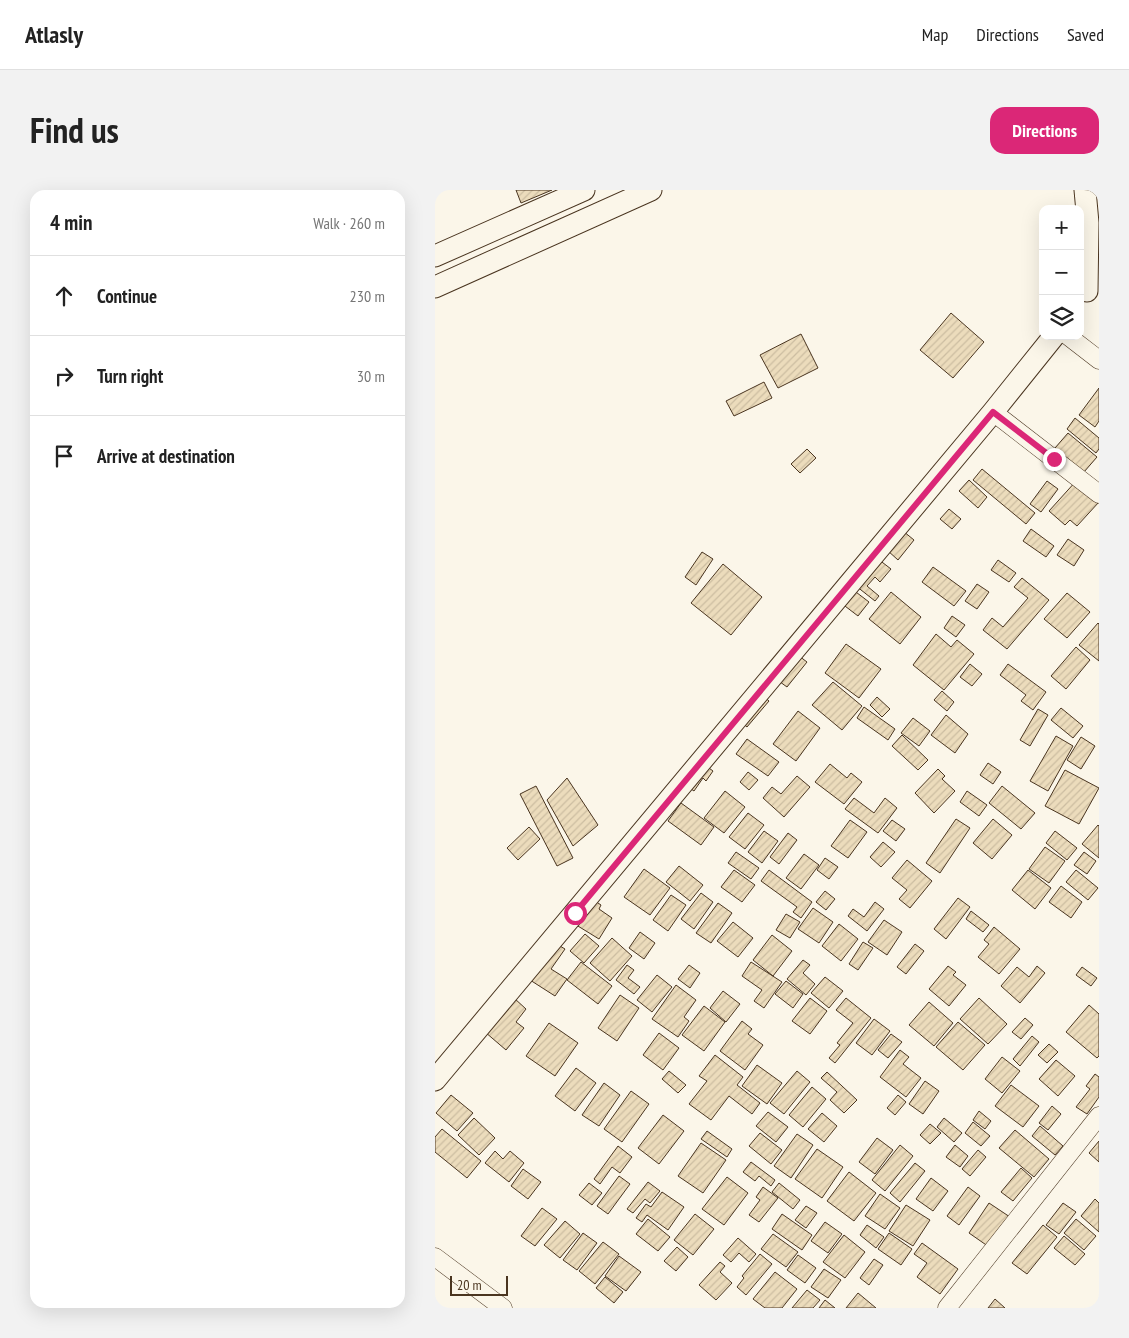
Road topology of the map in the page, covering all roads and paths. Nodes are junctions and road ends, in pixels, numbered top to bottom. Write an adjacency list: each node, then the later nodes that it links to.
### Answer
1 (651, 190): 5 (street)
2 (1085, 190): 6 (street)
3 (582, 191): 4 (street)
4 (435, 256)
5 (435, 287)
6 (1089, 289)
7 (1051, 340): 10 (street)
8 (1073, 340): 9 (street)
9 (1099, 360)
10 (993, 412): 11 (street); 12 (street)
11 (1099, 494)
12 (435, 1080)
13 (1099, 1116): 16 (street)
14 (435, 1257): 15 (street)
15 (503, 1308)
16 (947, 1308)

